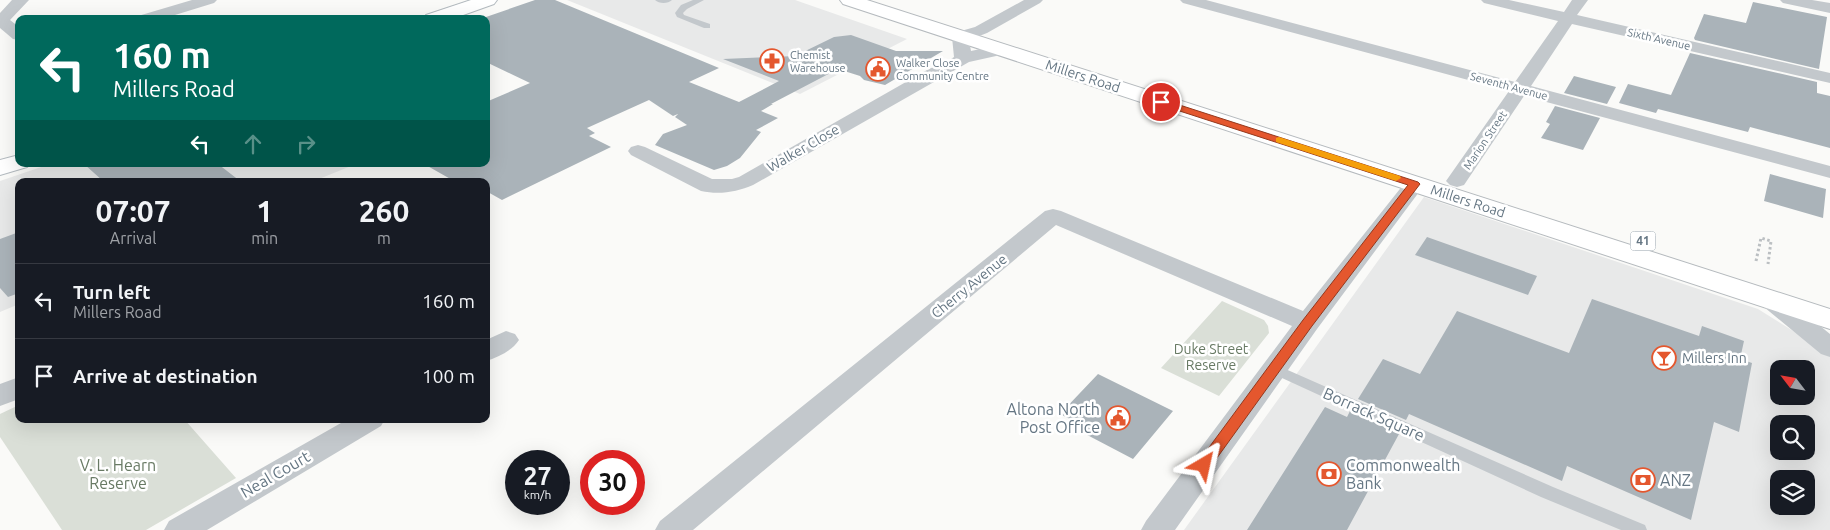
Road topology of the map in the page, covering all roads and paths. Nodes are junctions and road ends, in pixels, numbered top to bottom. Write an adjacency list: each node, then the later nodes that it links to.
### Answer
1 (21, 0): 21 (street)
2 (209, 0): 16 (street)
3 (488, 0): 17 (main road)
4 (658, 0): 5 (lane)
5 (668, 0)
6 (688, 0): 18 (lane)
7 (700, 0): 18 (lane)
8 (849, 0): 22 (main road, Millers Road / 41)
9 (887, 0): 22 (main road, Millers Road / 41)
10 (1036, 0): 22 (street, Walker Close)
11 (1188, 0): 24 (street, Seventh Avenue)
12 (1489, 0): 19 (street, Sixth Avenue)
13 (1580, 0): 19 (street, Marion Street)
14 (1788, 0): 15 (street)
15 (1830, 8)
16 (158, 15)
17 (445, 15)
18 (681, 17): 20 (lane)
19 (1568, 18): 23 (street, Sixth Avenue); 24 (street, Marion Street)
20 (707, 26)
21 (15, 32)
22 (969, 42): 25 (street, Walker Close); 29 (main road, Millers Road / 41); 30 (main road, Millers Road / 41)
23 (1830, 78)
24 (1520, 89): 28 (street, Seventh Avenue); 29 (street, Marion Street)
25 (638, 151)
26 (15, 163): 27 (main road)
27 (0, 168)
28 (1830, 172)
29 (1457, 181): 33 (main road, Millers Road / 41)
30 (1414, 184): 34 (main road, Millers Road / 41); 36 (street)
31 (1756, 261): 32 (path)
32 (1768, 264)
33 (1830, 300)
34 (1774, 301): 35 (main road, Millers Road / 41); 37 (street)
35 (1830, 319)
36 (1308, 323): 38 (street); 43 (street, Cherry Avenue)
37 (1830, 348)
38 (1274, 369): 44 (street); 45 (lane, Borrack Square)
39 (15, 389): 40 (street)
40 (0, 396)
41 (364, 423): 42 (street, Neal Court)
42 (180, 530)
43 (671, 530)
44 (1157, 530)
45 (1639, 530)

